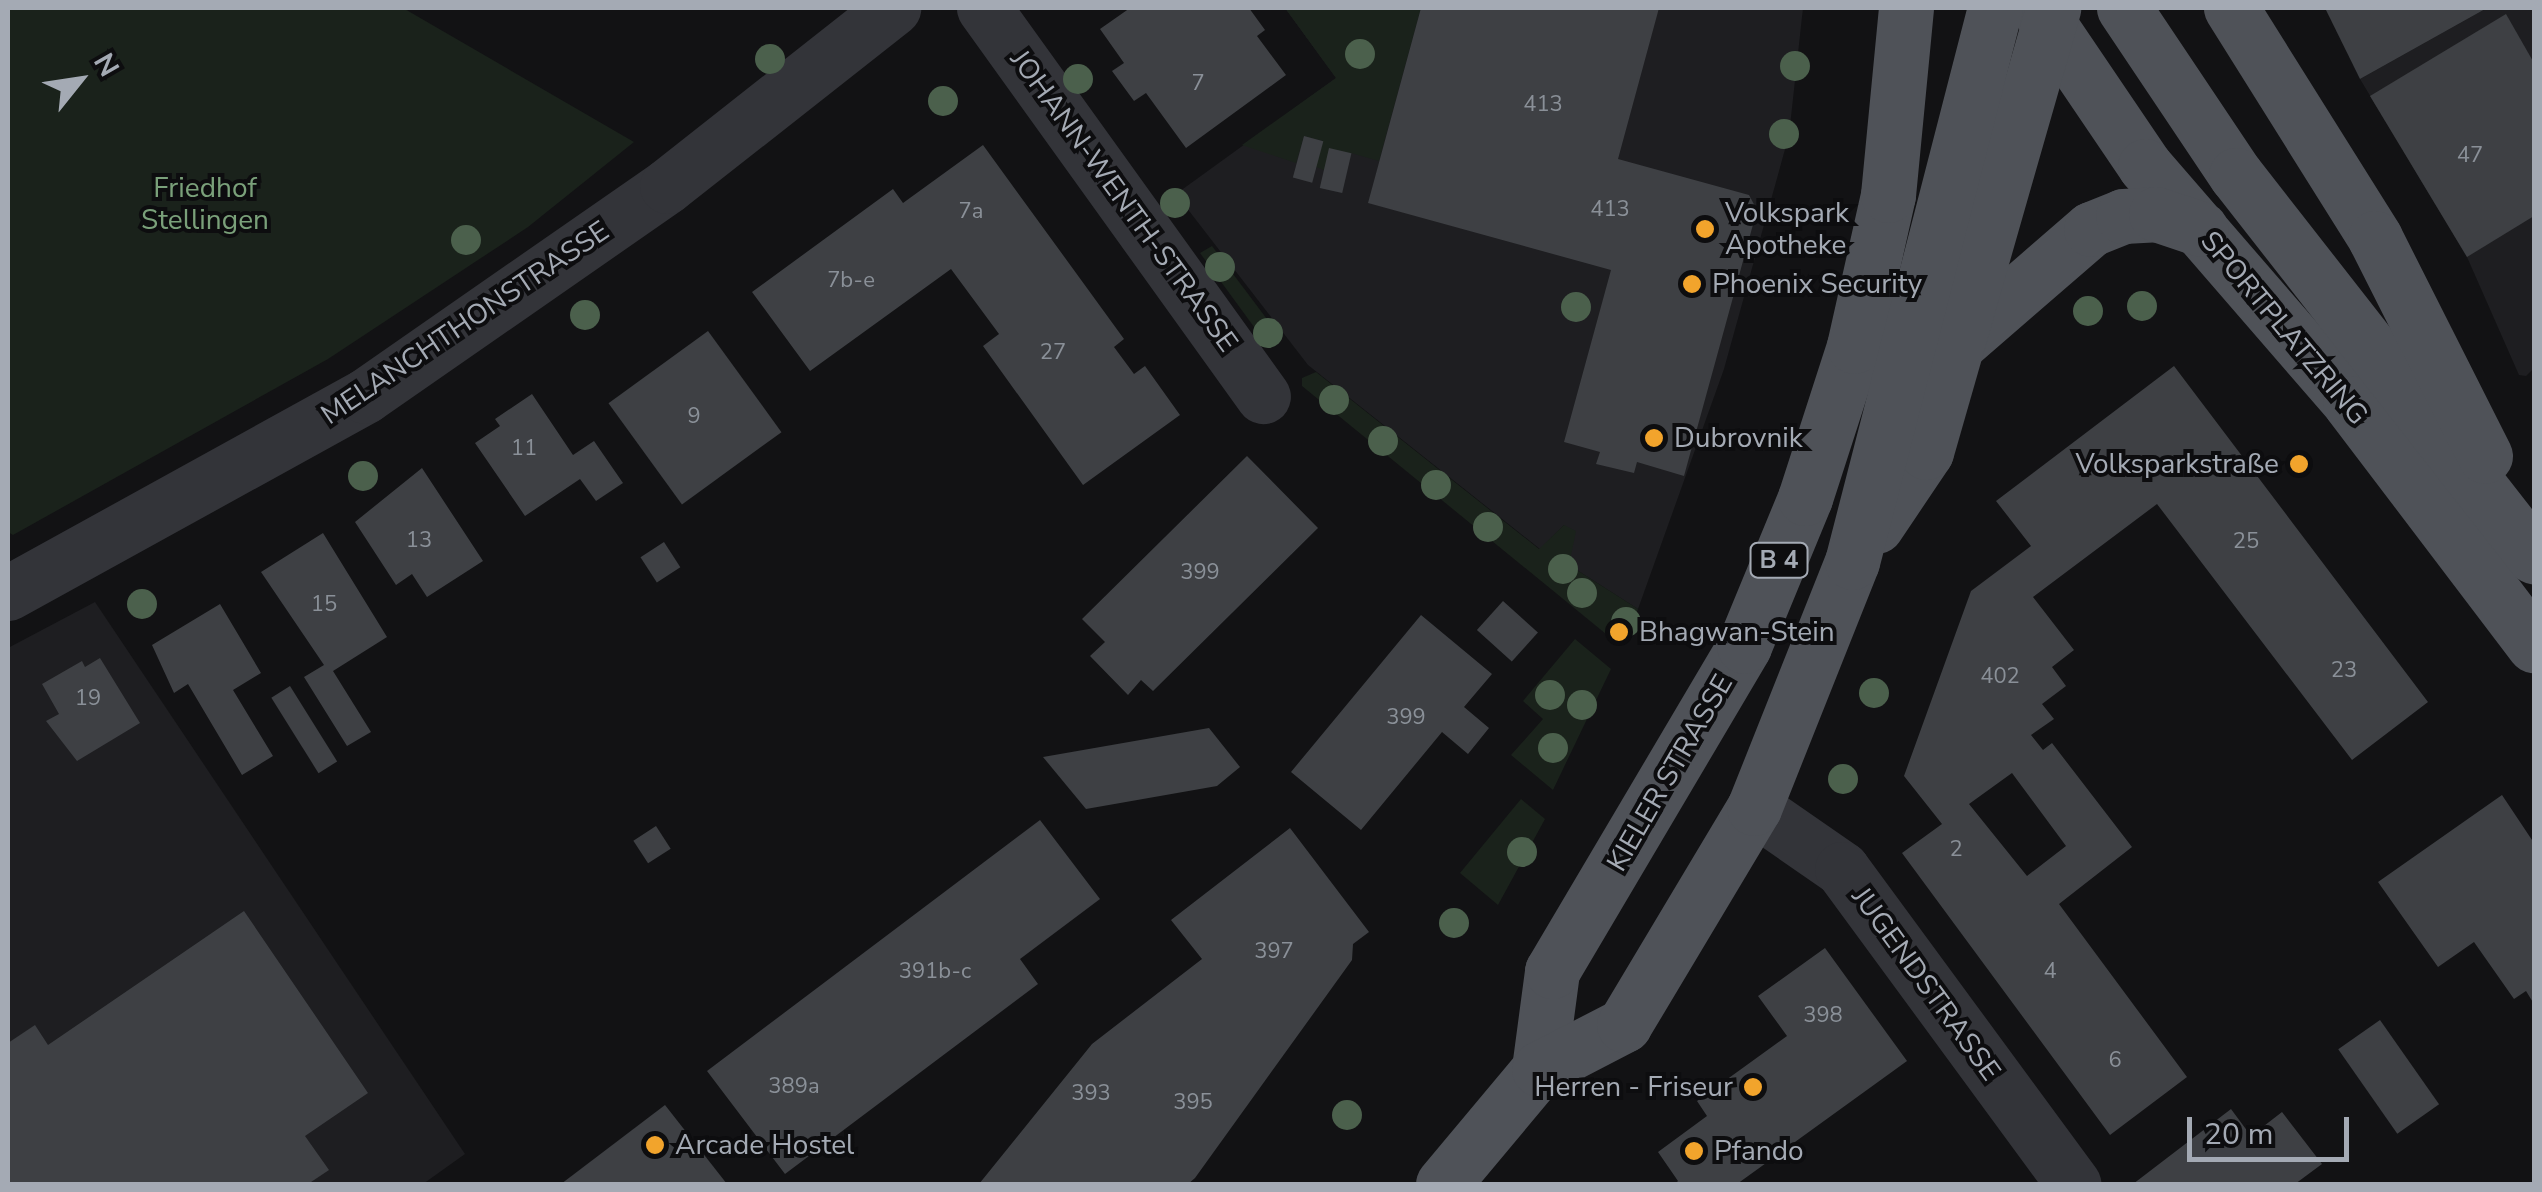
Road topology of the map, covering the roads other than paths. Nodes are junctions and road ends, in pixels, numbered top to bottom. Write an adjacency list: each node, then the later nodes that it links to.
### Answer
1 (892, 8): 14 (street, MELANCHTHONSTRASSE)
2 (984, 8): 10 (street, JOHANN-WENTH-STRASSE)
3 (1906, 8): 17 (main road, KIELER STRASSE / B 4)
4 (1995, 8): 13 (main road, B 4)
5 (2124, 8): 12 (main road, SPORTPLATZRING)
6 (2231, 8): 11 (main road)
7 (2046, 13): 8 (main road, SPORTPLATZRING); 9 (main road, B 4)
8 (2201, 229): 9 (main road); 15 (main road, SPORTPLATZRING)
9 (1957, 346): 13 (main road, B 4)
10 (1264, 396)
11 (2534, 540)
12 (2534, 557)
13 (1852, 562): 16 (main road, B 4)
14 (8, 592)
15 (2534, 645)
16 (1754, 808): 17 (main road, B 4); 19 (street, JUGENDSTRASSE)
17 (1539, 1070): 18 (main road, B 4)
18 (1444, 1184)
19 (2072, 1184)

